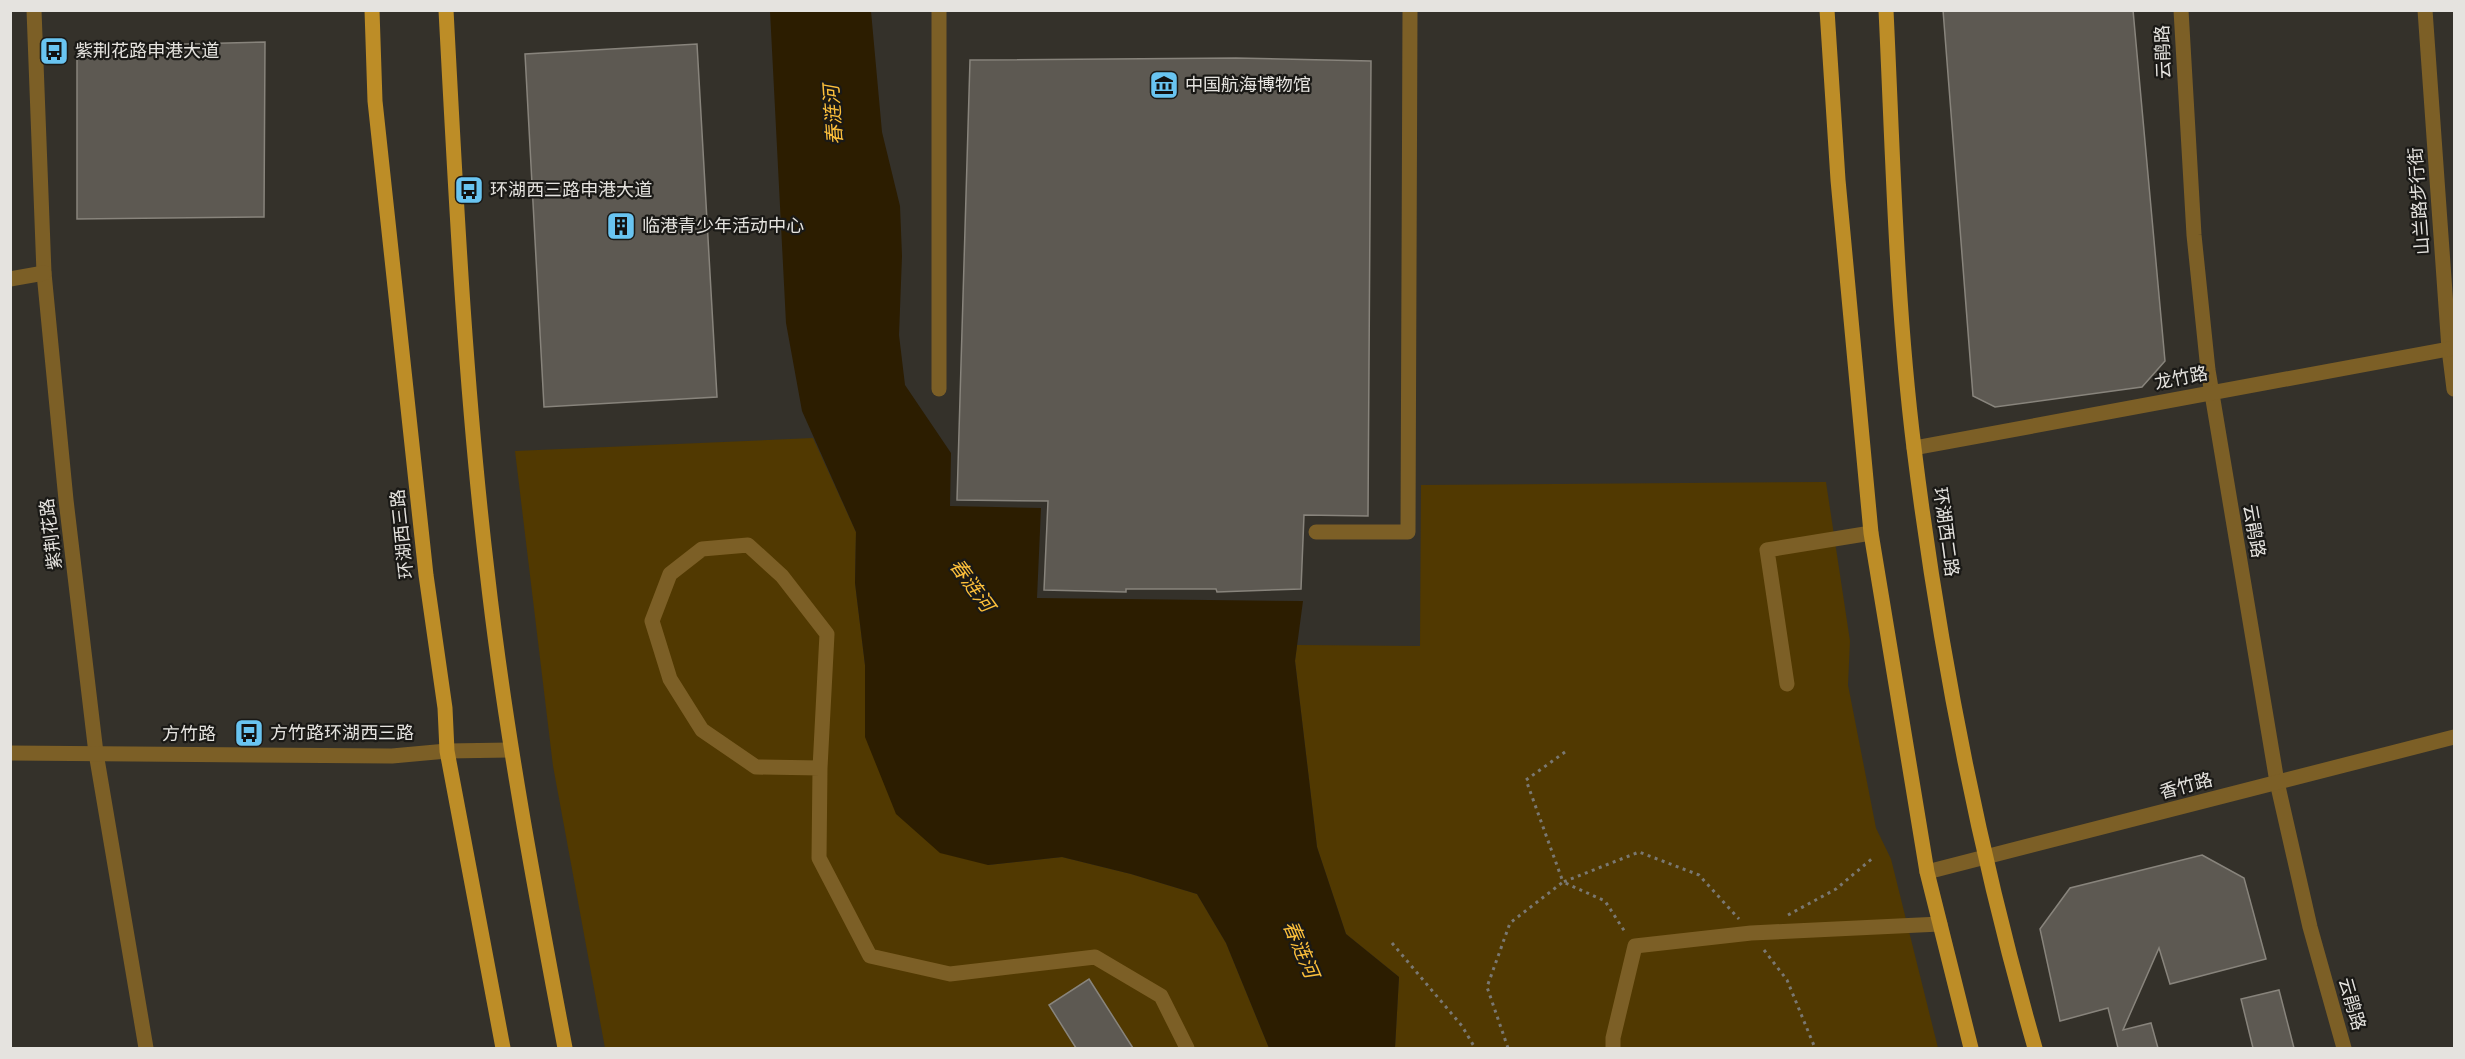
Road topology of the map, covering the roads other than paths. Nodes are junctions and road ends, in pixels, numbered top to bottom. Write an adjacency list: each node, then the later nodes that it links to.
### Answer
1 (34, 10): 10 (street, 紫荆花路)
2 (372, 10): 22 (main road, 环湖西三路)
3 (446, 10): 21 (main road)
4 (939, 10): 13 (street)
5 (1410, 10): 17 (street)
6 (1827, 10): 18 (main road)
7 (1887, 10): 16 (main road, 环湖西二路)
8 (2181, 10): 15 (street, 云鹃路)
9 (2425, 10): 12 (street, 山兰路步行街)
10 (44, 273): 11 (street); 24 (street, 紫荆花路)
11 (10, 279)
12 (2452, 348): 14 (street, 山兰路步行街); 15 (street, 龙竹路)
13 (939, 389)
14 (2454, 389)
15 (2211, 392): 16 (street, 龙竹路); 26 (street, 云鹃路)
16 (1914, 448): 27 (main road, 环湖西二路)
17 (1316, 532)
18 (1871, 533): 19 (street); 28 (main road)
19 (1787, 684)
20 (2454, 737): 26 (street, 香竹路)
21 (511, 750): 22 (street, 方竹路); 32 (main road)
22 (447, 751): 24 (street, 方竹路); 31 (main road, 环湖西三路)
23 (10, 753): 24 (street, 方竹路)
24 (96, 753): 30 (street, 紫荆花路)
25 (820, 768): 25 (street); 33 (street)
26 (2277, 782): 27 (street, 香竹路); 37 (street, 云鹃路)
27 (1987, 858): 28 (street, 香竹路); 36 (main road, 环湖西二路)
28 (1927, 872): 29 (main road)
29 (1940, 924): 34 (street); 35 (main road)
30 (146, 1048)
31 (503, 1048)
32 (565, 1048)
33 (1187, 1048)
34 (1613, 1048)
35 (1971, 1048)
36 (2035, 1048)
37 (2344, 1048)

